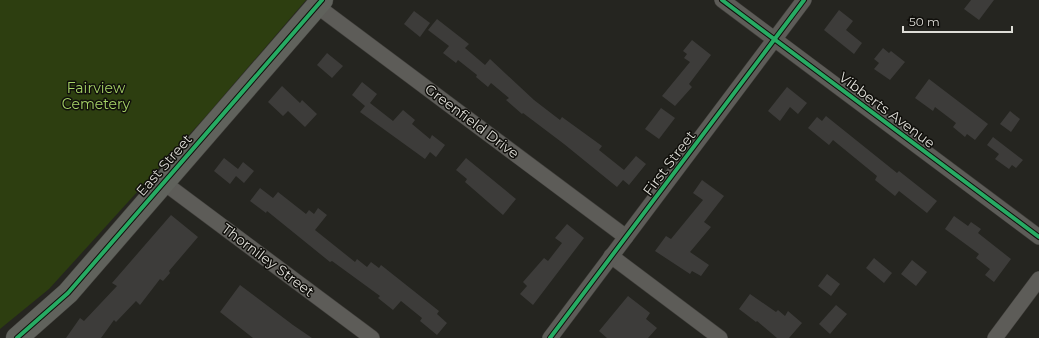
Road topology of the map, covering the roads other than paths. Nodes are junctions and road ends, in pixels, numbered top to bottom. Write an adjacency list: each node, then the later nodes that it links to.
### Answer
1 (722, 0): 4 (street, Vibberts Avenue)
2 (804, 0): 4 (street, First Street)
3 (320, 3): 5 (street, East Street); 6 (street, Greenfield Drive)
4 (775, 40): 6 (street, First Street); 7 (street, Vibberts Avenue)
5 (163, 182): 10 (street, East Street); 11 (street, Thorniley Street)
6 (626, 237): 8 (street, First Street)
7 (1039, 237)
8 (611, 256): 12 (street, First Street); 13 (street)
9 (1039, 279): 14 (street)
10 (17, 338)
11 (372, 338)
12 (550, 338)
13 (720, 338)
14 (995, 338)

